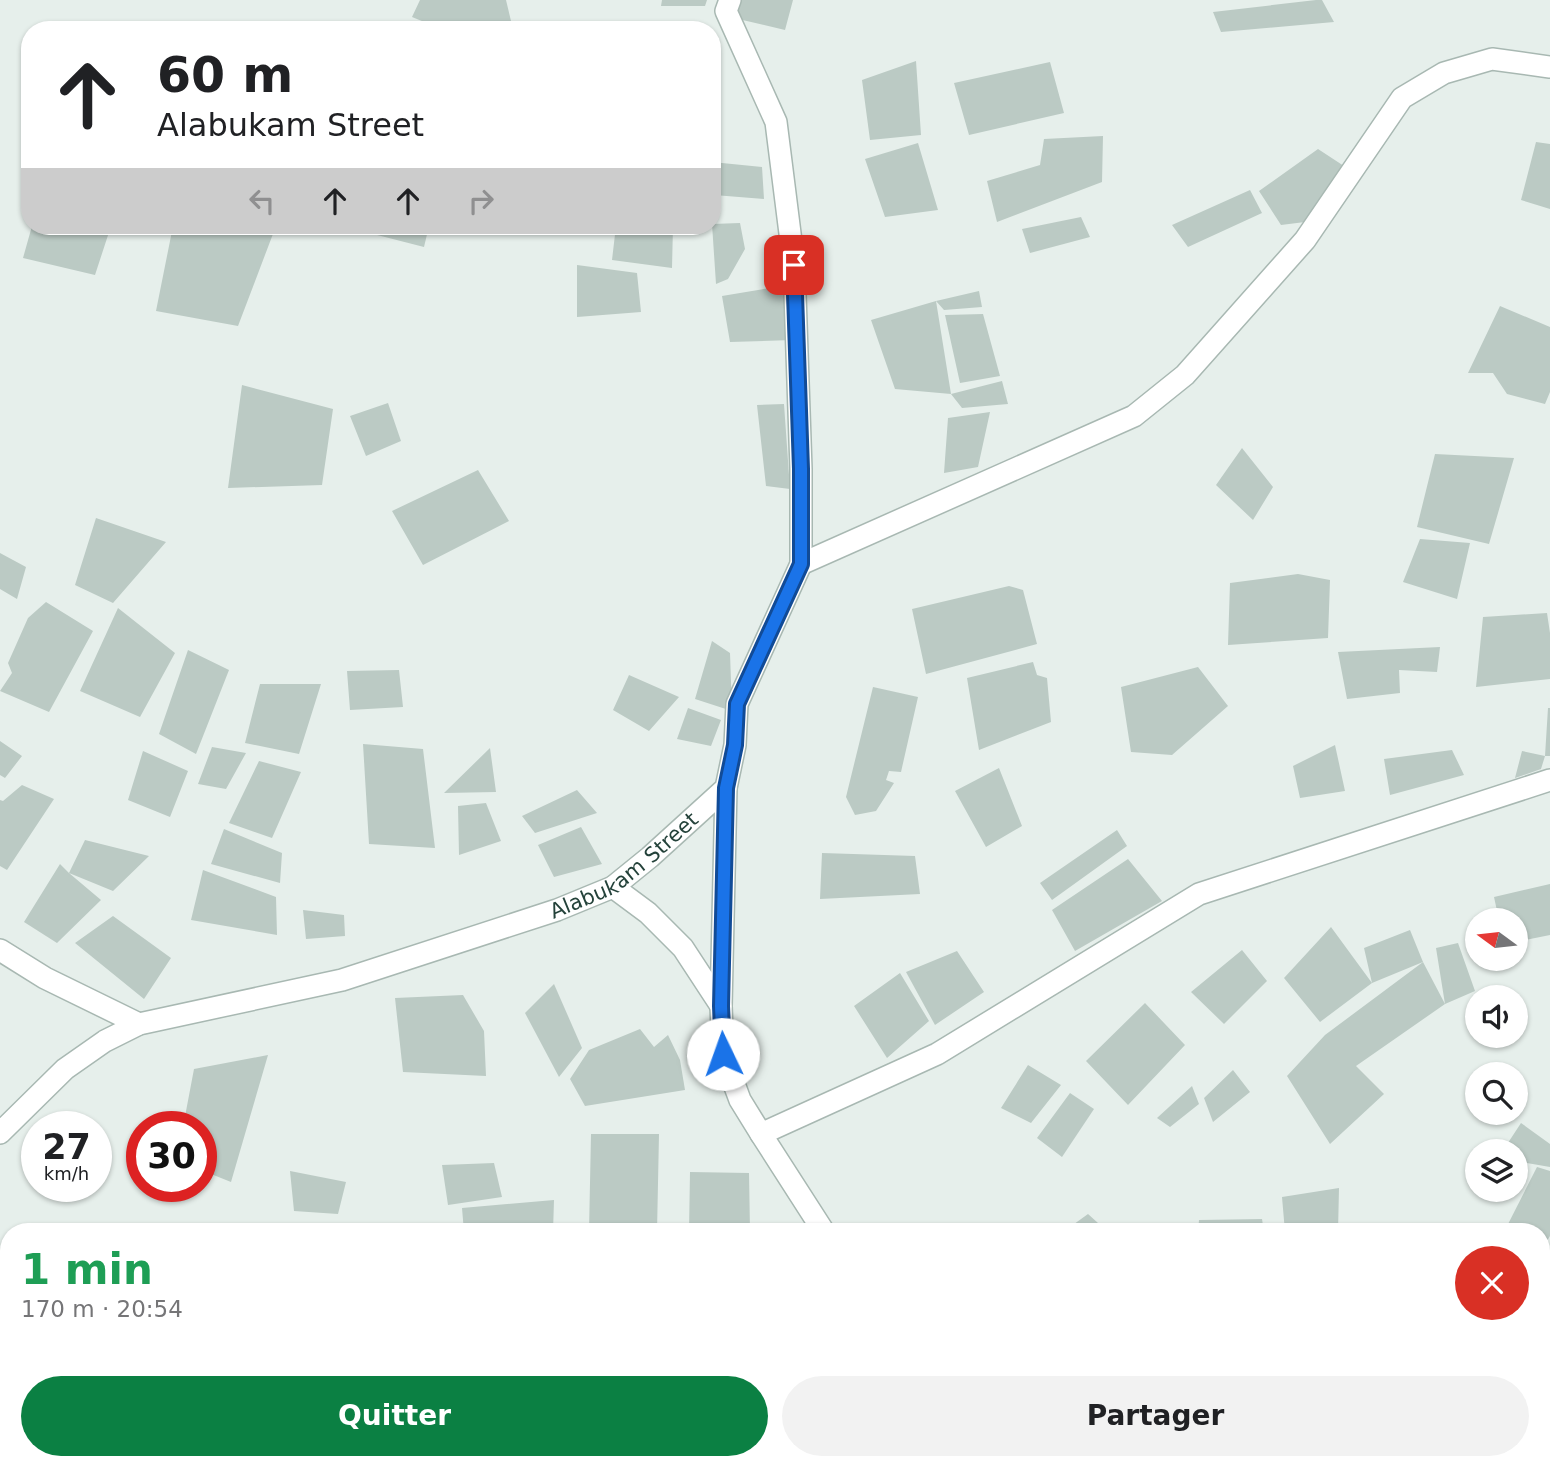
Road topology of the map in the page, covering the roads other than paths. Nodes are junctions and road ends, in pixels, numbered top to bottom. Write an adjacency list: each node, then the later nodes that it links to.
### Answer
1 (730, 0): 3 (street)
2 (1550, 67): 3 (street)
3 (801, 564): 5 (street)
4 (1550, 780): 11 (street)
5 (726, 788): 6 (street, Alabukam Street); 8 (street)
6 (613, 887): 8 (street); 9 (street, Alabukam Street)
7 (0, 950): 9 (street)
8 (721, 1006): 11 (street)
9 (139, 1024): 10 (street, Alabukam Street)
10 (0, 1133)
11 (761, 1135): 12 (street)
12 (818, 1223)

